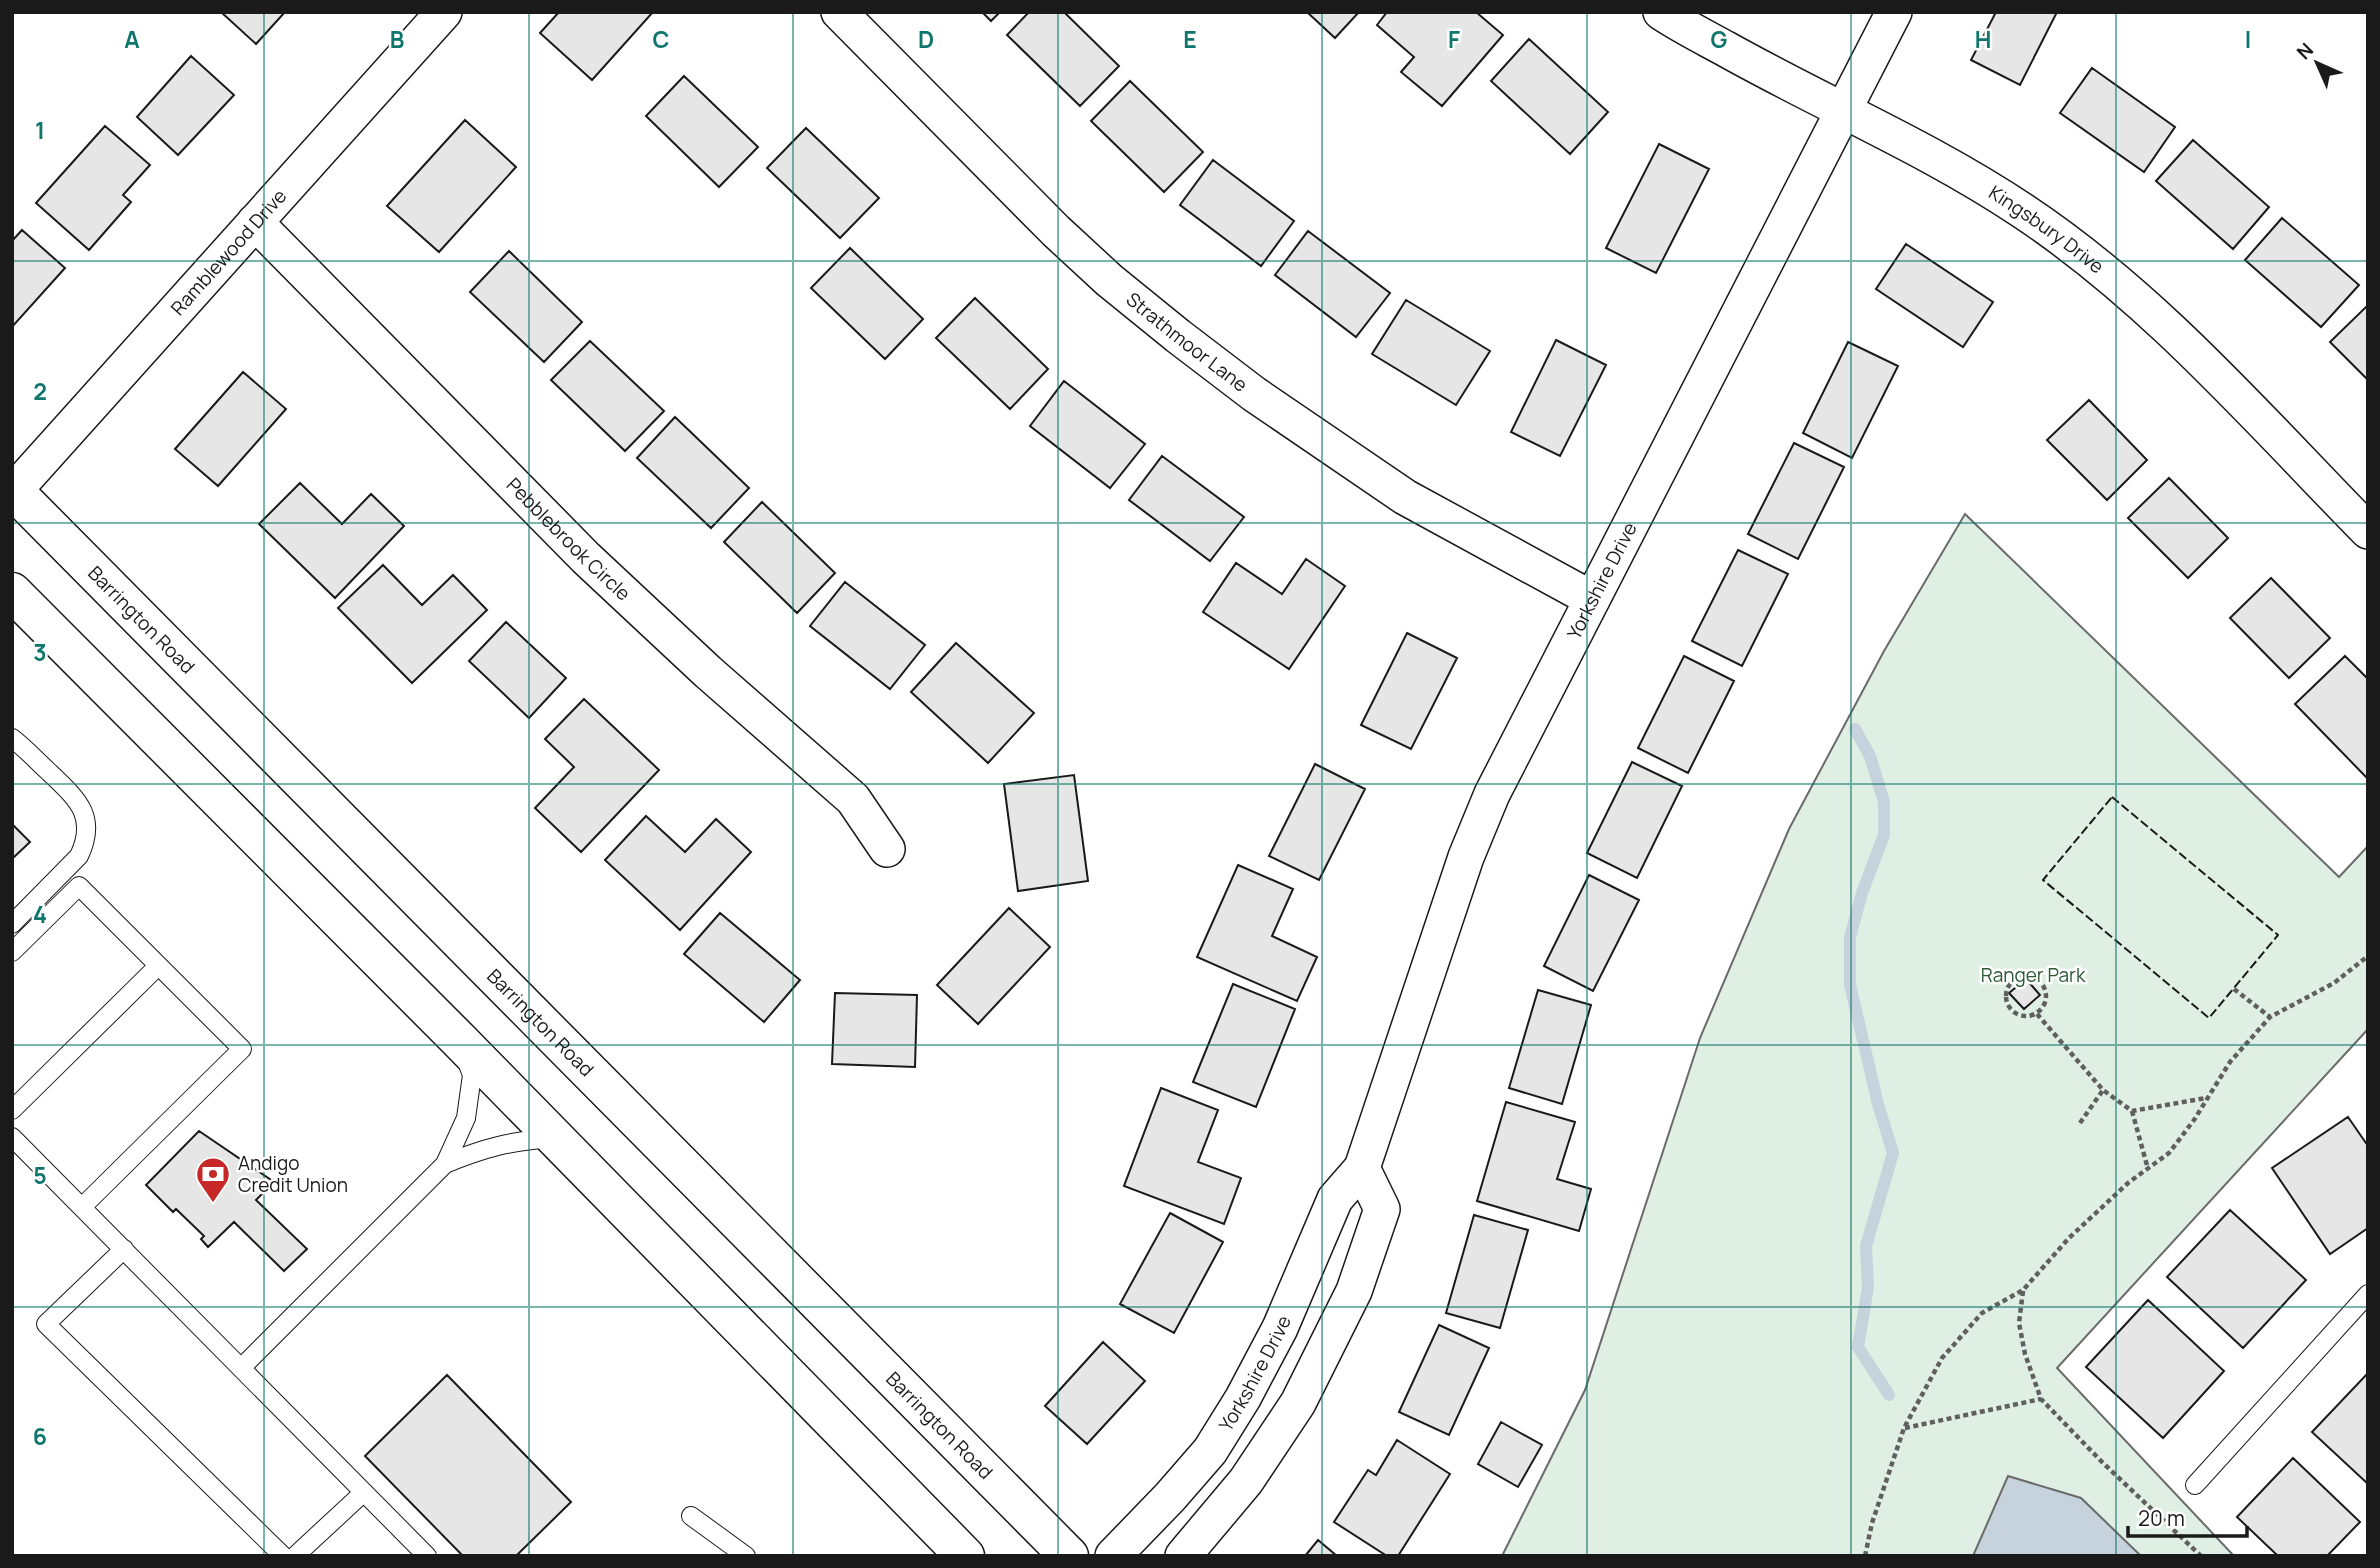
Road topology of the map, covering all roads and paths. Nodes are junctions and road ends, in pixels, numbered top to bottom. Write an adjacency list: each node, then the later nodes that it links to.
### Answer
1 (444, 12): 6 (street, Ramblewood Drive)
2 (839, 12): 10 (street, Strathmoor Lane)
3 (1661, 12): 5 (street, Kingsbury Drive)
4 (1894, 12): 5 (street, Yorkshire Drive)
5 (1843, 110): 8 (street, Kingsbury Drive); 10 (street, Yorkshire Drive)
6 (255, 222): 7 (street, Ramblewood Drive); 12 (street, Pebblebrook Circle)
7 (13, 491): 46 (main road, Barrington Road)
8 (2368, 531)
9 (12, 592): 20 (main road)
10 (1592, 599): 29 (street, Yorkshire Drive)
11 (12, 738): 13 (lane)
12 (887, 849)
13 (12, 924)
14 (12, 952): 16 (lane)
15 (2368, 956): 19 (path)
16 (158, 966): 23 (lane); 31 (lane)
17 (2234, 989): 19 (path)
18 (2037, 1014): 18 (path); 21 (path)
19 (2270, 1017): 22 (path)
20 (459, 1040): 27 (main road); 28 (lane)
21 (2103, 1090): 24 (path); 25 (path)
22 (2206, 1098): 24 (path); 30 (path)
23 (12, 1110)
24 (2132, 1111): 30 (path)
25 (2080, 1122)
26 (12, 1137): 31 (lane)
27 (556, 1138): 28 (lane); 45 (main road)
28 (445, 1164): 35 (lane)
29 (1362, 1168): 47 (street, Yorkshire Drive); 48 (street)
30 (2148, 1169): 33 (path)
31 (82, 1207): 32 (lane)
32 (124, 1250): 35 (lane); 41 (lane)
33 (2023, 1290): 36 (path); 37 (path)
34 (2368, 1294): 38 (lane)
35 (241, 1368): 39 (lane)
36 (2041, 1399): 37 (path); 50 (path)
37 (1904, 1428): 49 (path)
38 (2195, 1485)
39 (364, 1492): 42 (lane); 43 (lane)
40 (691, 1516): 44 (lane)
41 (283, 1556)
42 (295, 1556)
43 (427, 1556)
44 (746, 1556)
45 (965, 1556)
46 (1069, 1556)
47 (1113, 1556)
48 (1183, 1556)
49 (1865, 1556)
50 (2201, 1556)

